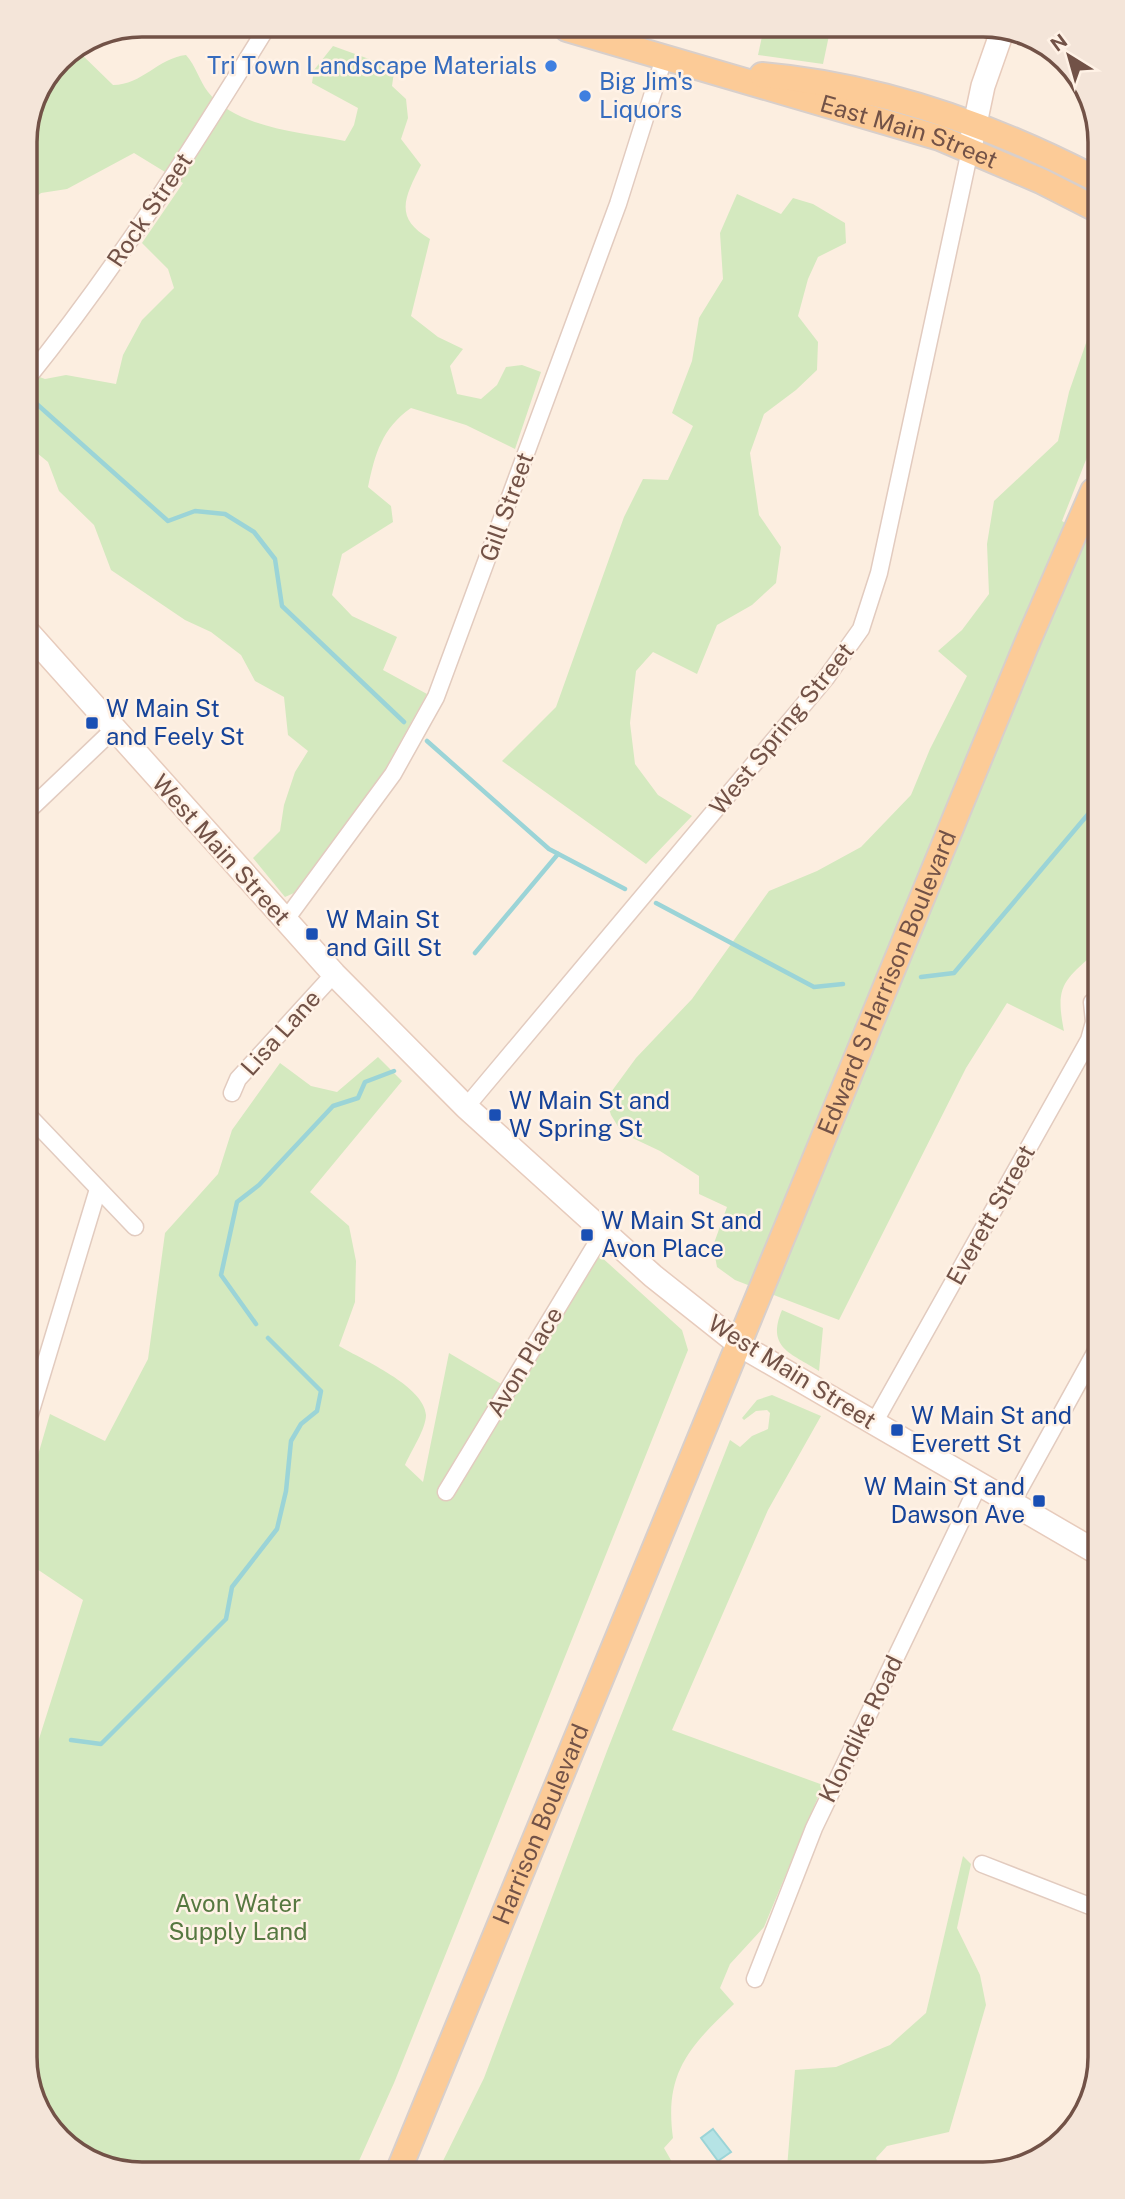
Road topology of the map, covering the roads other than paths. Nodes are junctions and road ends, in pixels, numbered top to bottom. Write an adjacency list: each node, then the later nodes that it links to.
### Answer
1 (261, 37): 10 (street, Rock Street)
2 (597, 37): 4 (main road, East Main Street)
3 (999, 38): 6 (main road)
4 (664, 58): 5 (main road, East Main Street); 15 (street, Gill Street)
5 (719, 71): 6 (main road, East Main Street); 7 (main road, East Main Street)
6 (975, 125): 7 (main road); 8 (main road, East Main Street)
7 (970, 149): 9 (main road, East Main Street); 19 (street, West Spring Street)
8 (1088, 175)
9 (1088, 205)
10 (37, 366)
11 (1087, 521): 24 (main road, Edward S Harrison Boulevard)
12 (37, 642): 13 (main road, West Main Street)
13 (114, 729): 14 (street); 15 (main road, West Main Street)
14 (37, 802)
15 (284, 922): 16 (main road, West Main Street)
16 (334, 974): 18 (street, Lisa Lane); 19 (main road, West Main Street)
17 (1088, 1042): 27 (street, Everett Street)
18 (232, 1093)
19 (466, 1107): 23 (main road, West Main Street)
20 (37, 1124): 21 (street)
21 (98, 1189): 22 (street); 26 (street)
22 (135, 1227)
23 (604, 1231): 24 (main road, West Main Street); 30 (street, Avon Place)
24 (740, 1345): 27 (main road, West Main Street); 28 (main road, Edward S Harrison Boulevard)
25 (1088, 1365): 31 (street)
26 (37, 1392)
27 (874, 1423): 29 (main road, West Main Street)
28 (686, 1476): 36 (main road, Harrison Boulevard)
29 (979, 1484): 31 (main road, West Main Street); 35 (street, Klondike Road)
30 (446, 1492)
31 (1012, 1503): 32 (main road, West Main Street)
32 (1088, 1547)
33 (982, 1864): 34 (street)
34 (1088, 1905)
35 (755, 1979)
36 (402, 2162)

